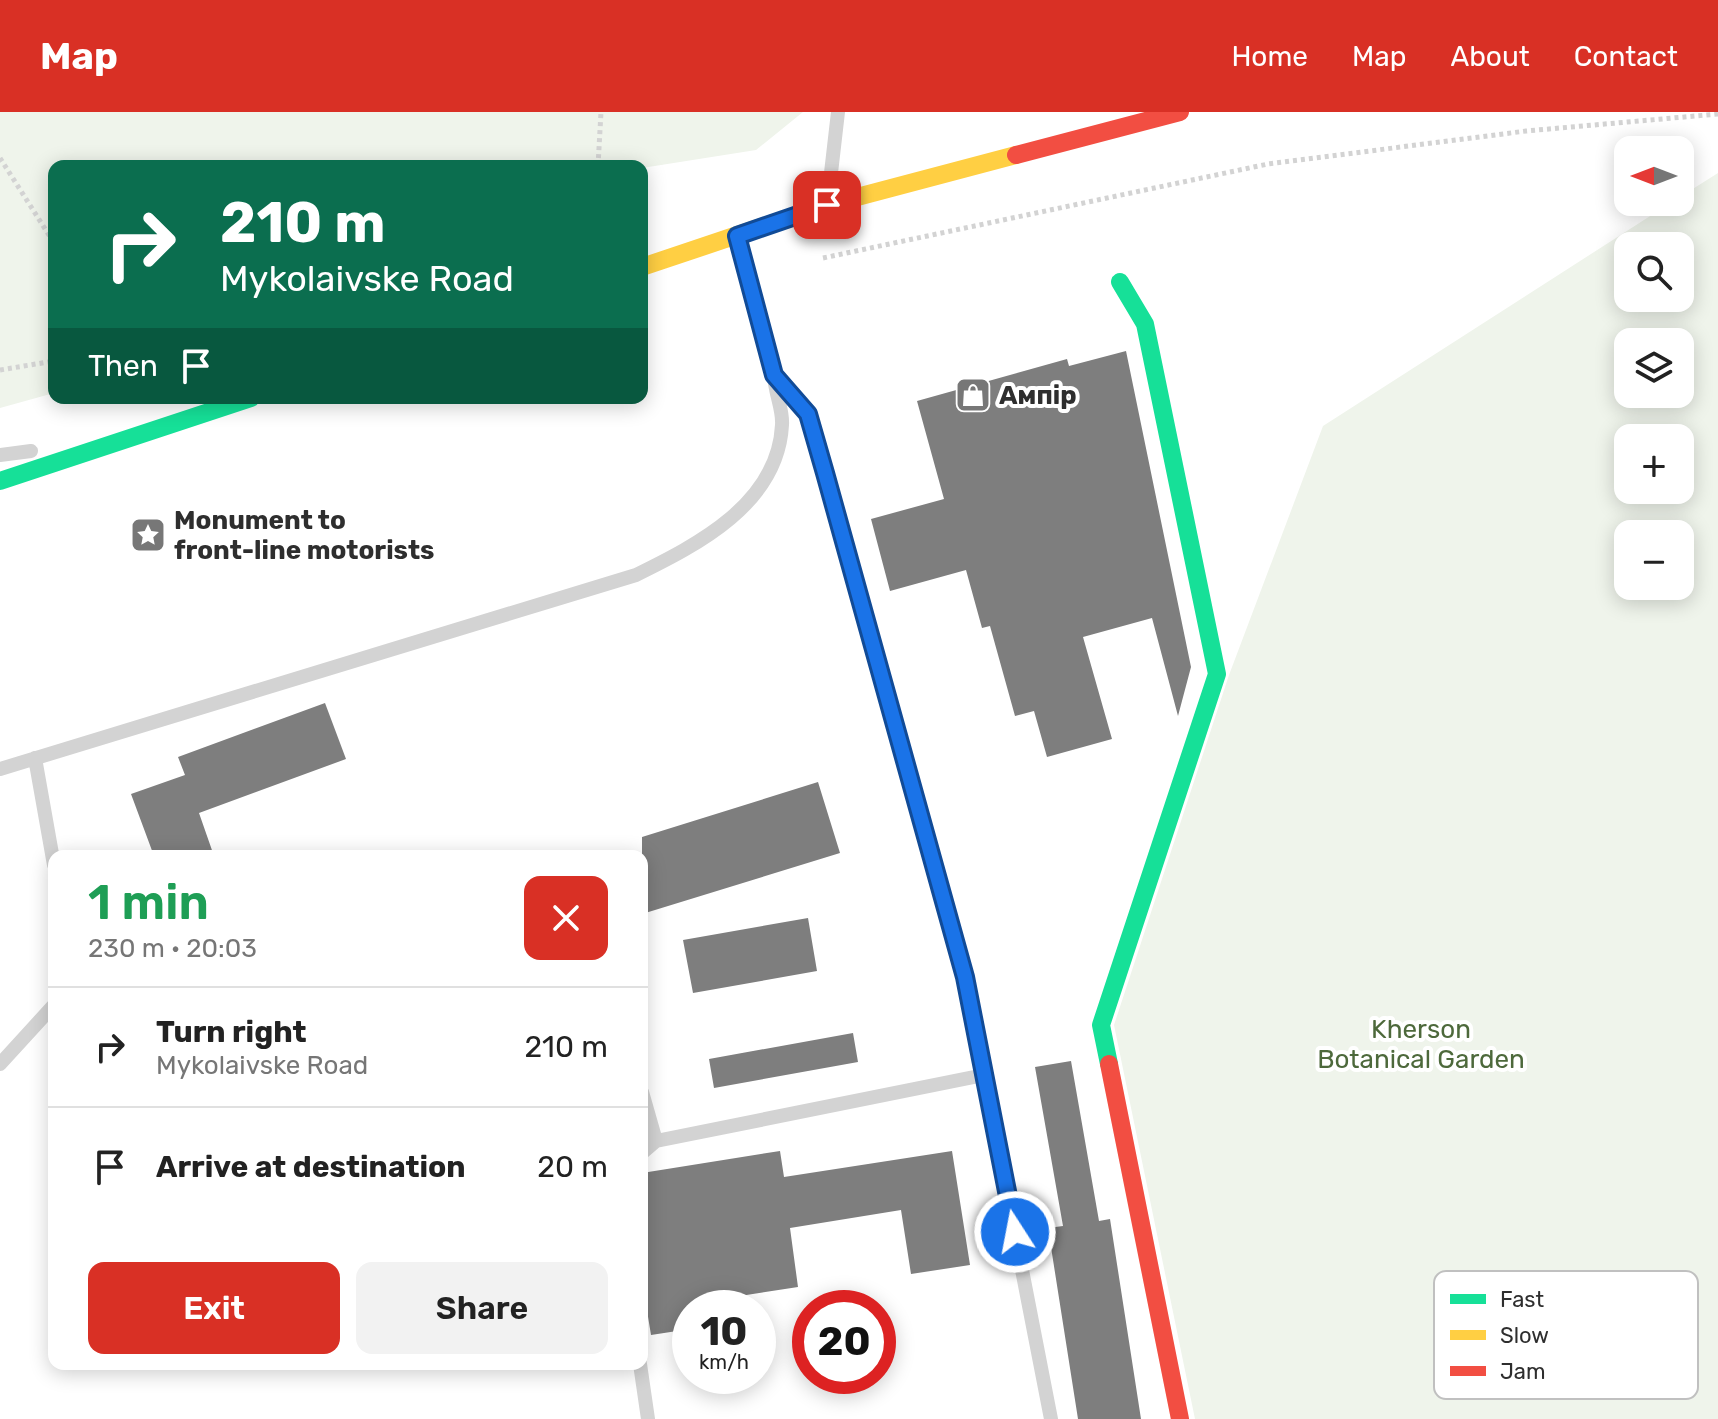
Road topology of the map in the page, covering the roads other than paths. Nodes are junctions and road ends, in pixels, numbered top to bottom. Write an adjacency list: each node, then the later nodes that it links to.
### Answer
1 (838, 112): 3 (lane)
2 (1180, 112): 3 (street)
3 (827, 205): 4 (street)
4 (737, 236): 5 (street); 7 (lane)
5 (648, 265)
6 (1120, 282): 24 (street)
7 (774, 375): 12 (lane); 17 (lane)
8 (233, 404): 9 (street)
9 (130, 438): 10 (lane); 11 (street)
10 (0, 455)
11 (0, 481)
12 (35, 758): 13 (lane); 14 (lane)
13 (0, 769)
14 (51, 850)
15 (48, 1012): 16 (lane)
16 (0, 1064)
17 (984, 1075): 19 (lane); 23 (lane)
18 (648, 1113): 19 (lane)
19 (656, 1141): 20 (lane)
20 (648, 1148)
21 (641, 1370): 22 (lane)
22 (648, 1419)
23 (1051, 1419)
24 (1180, 1419)

